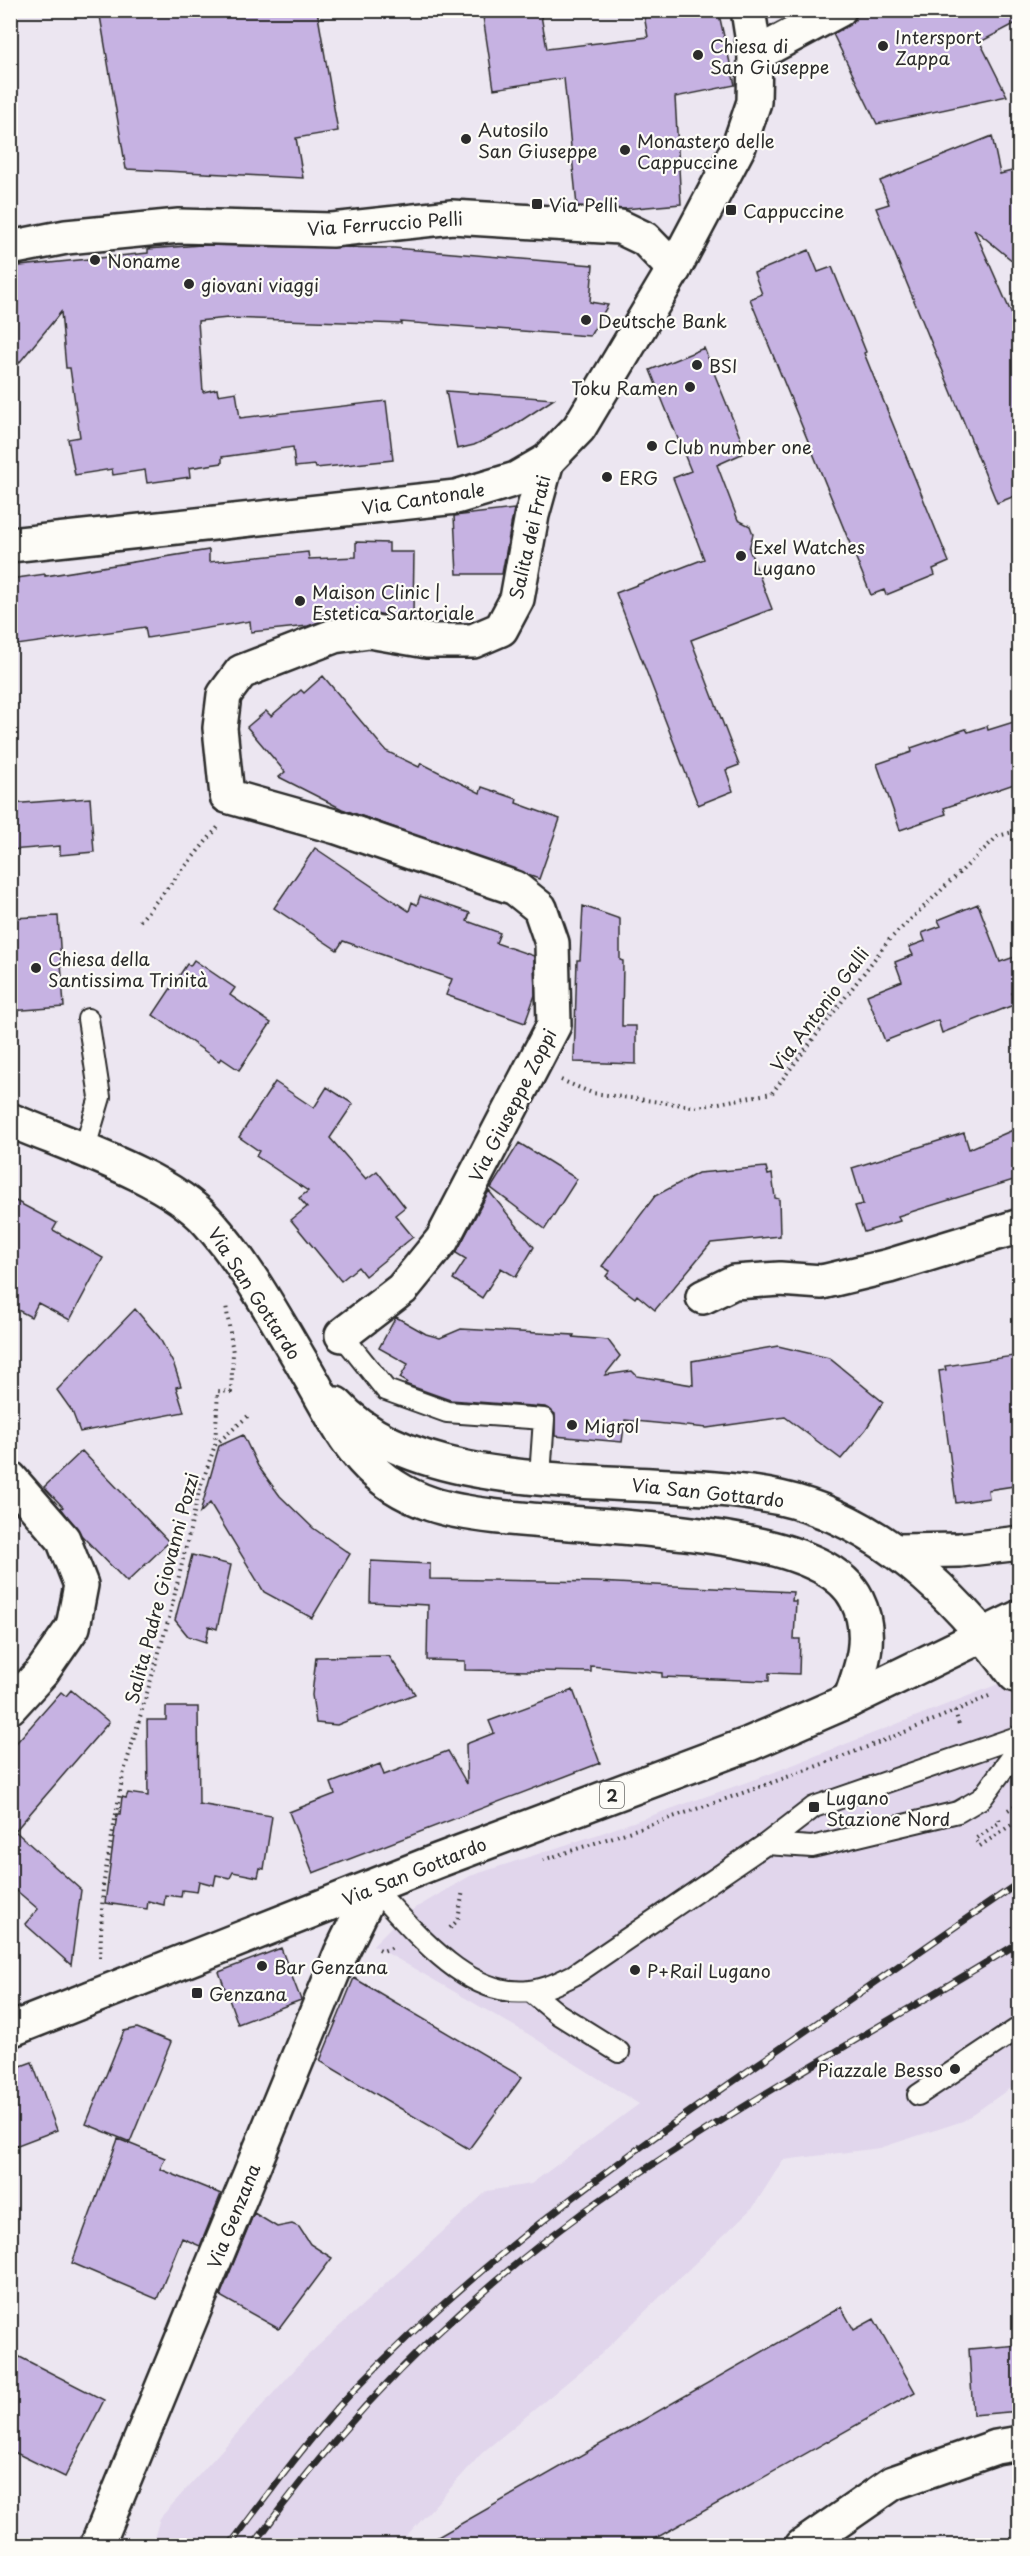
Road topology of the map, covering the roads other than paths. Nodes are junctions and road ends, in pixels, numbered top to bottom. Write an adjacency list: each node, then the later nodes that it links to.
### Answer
1 (748, 10): 3 (main road, Via Cantonale)
2 (839, 10): 3 (main road)
3 (755, 55): 5 (main road, Via Cantonale)
4 (10, 248): 5 (main road, Via Ferruccio Pelli)
5 (674, 269): 6 (main road, Via Cantonale)
6 (547, 461): 7 (main road, Via Cantonale); 8 (main road, Salita dei Frati)
7 (10, 545)
8 (227, 796): 14 (main road, Via Giuseppe Zoppi)
9 (88, 1019): 11 (lane)
10 (10, 1120): 11 (main road, Via San Gottardo)
11 (84, 1151): 15 (main road, Via San Gottardo)
12 (1020, 1226): 13 (main road)
13 (703, 1297)
14 (342, 1335): 16 (lane)
15 (306, 1371): 16 (main road, Via San Gottardo); 23 (main road, Via San Gottardo)
16 (540, 1476): 19 (main road, Via San Gottardo)
17 (10, 1478): 24 (main road)
18 (1020, 1543): 19 (main road)
19 (898, 1551): 21 (main road, Via San Gottardo)
20 (1020, 1617): 21 (main road, 2)
21 (985, 1634): 22 (main road); 23 (main road, Via San Gottardo / 2)
22 (1015, 1675)
23 (850, 1700): 28 (main road, Via San Gottardo / 2)
24 (10, 1707)
25 (1020, 1736): 27 (lane)
26 (1020, 1746): 27 (lane)
27 (766, 1844): 29 (lane)
28 (374, 1888): 29 (lane); 31 (main road, Via San Gottardo / 2); 35 (main road, Via Genzana)
29 (530, 1991): 32 (lane)
30 (1020, 2027): 33 (lane)
31 (10, 2030)
32 (619, 2052)
33 (918, 2095)
34 (1020, 2443): 36 (main road)
35 (97, 2546)
36 (802, 2546)

